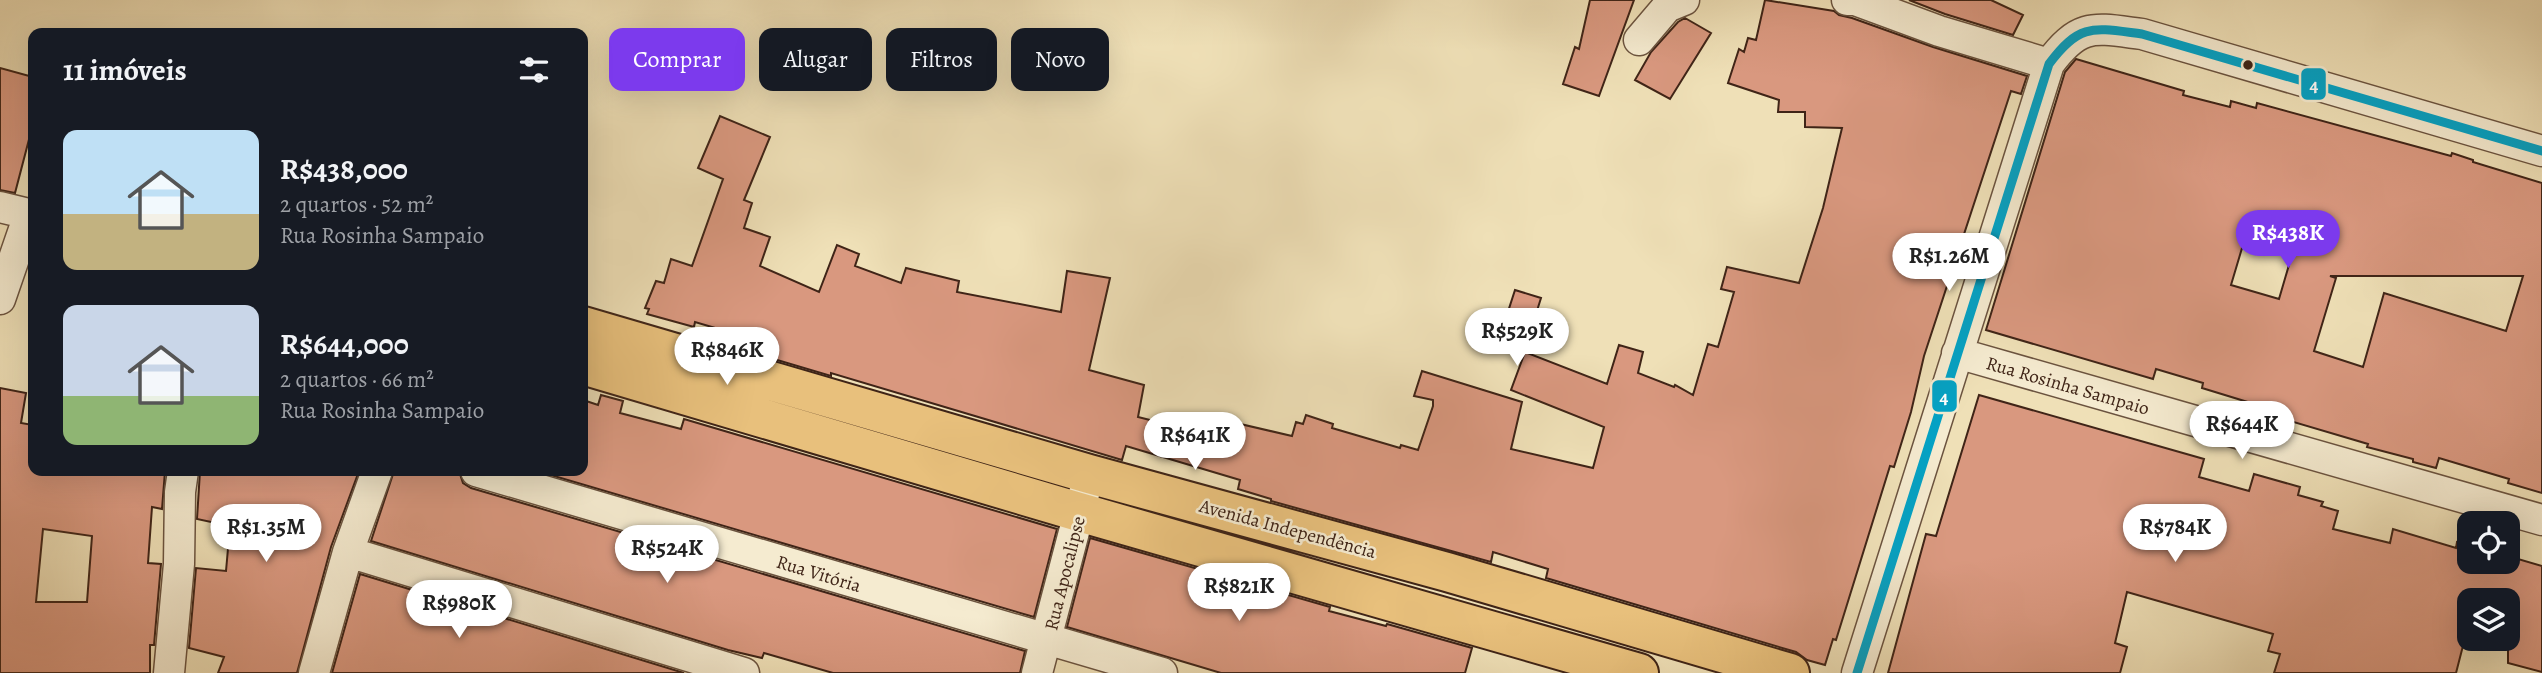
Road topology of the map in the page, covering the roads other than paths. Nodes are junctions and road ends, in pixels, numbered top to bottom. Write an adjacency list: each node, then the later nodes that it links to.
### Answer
1 (1684, 0): 3 (street)
2 (1847, 0): 4 (street)
3 (1639, 40)
4 (2049, 64): 5 (street); 11 (street)
5 (2542, 151)
6 (0, 207): 7 (street)
7 (28, 214)
8 (28, 223): 9 (street)
9 (0, 299)
10 (588, 327): 13 (main road, Avenida Independência)
11 (1957, 353): 20 (street, Rua Rosinha Sampaio); 32 (street)
12 (588, 367): 14 (main road)
13 (761, 378): 14 (main road); 15 (main road, Avenida Independência)
14 (749, 415): 19 (main road)
15 (1089, 474): 19 (street, Rua Apocalipse); 22 (main road, Avenida Independência)
16 (182, 476): 26 (street)
17 (375, 476): 21 (street)
18 (493, 476): 24 (street, Rua Vitória)
19 (1079, 512): 23 (main road); 24 (street, Rua Apocalipse)
20 (2542, 520)
21 (348, 552): 25 (street); 27 (street)
22 (1447, 572): 23 (main road); 31 (main road, Avenida Independência)
23 (1436, 614): 30 (main road)
24 (1047, 641): 28 (street, Rua Apocalipse); 29 (street, Rua Vitória)
25 (322, 671)
26 (169, 673)
27 (744, 673)
28 (1037, 673)
29 (1161, 673)
30 (1639, 673)
31 (1790, 673)
32 (1857, 673)

